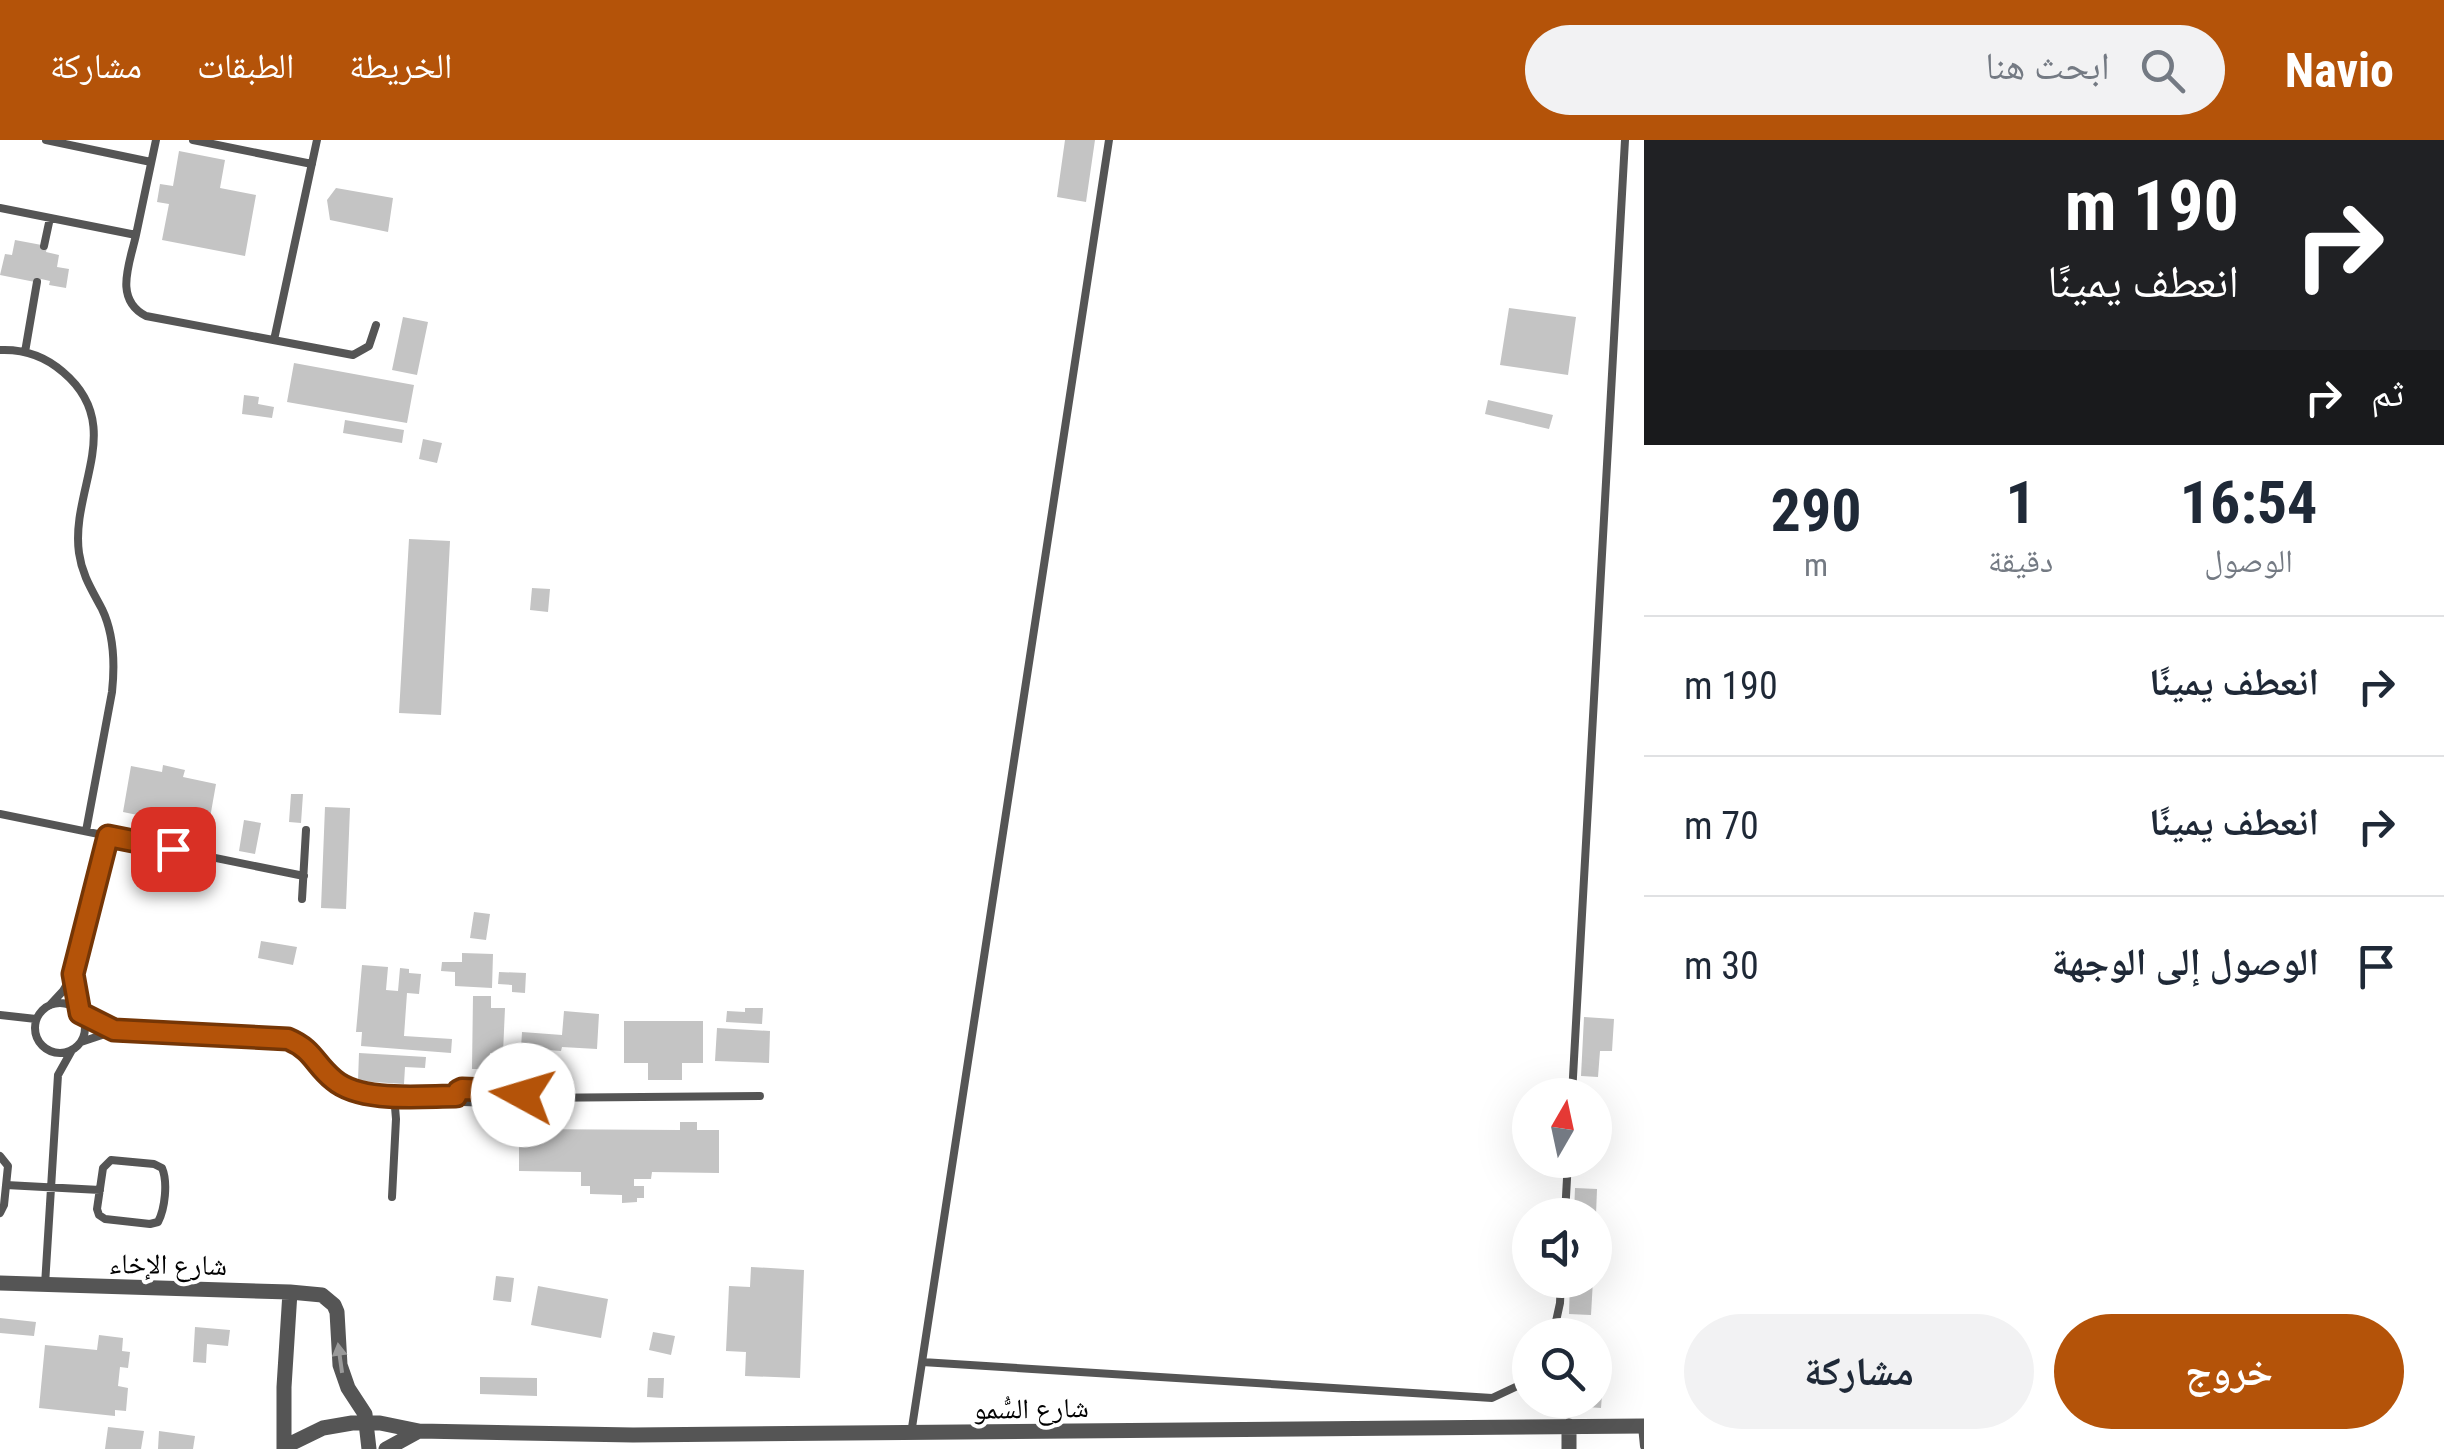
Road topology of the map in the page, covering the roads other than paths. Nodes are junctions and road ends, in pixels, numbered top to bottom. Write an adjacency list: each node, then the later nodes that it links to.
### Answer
1 (46, 140): 7 (lane)
2 (156, 140): 7 (lane)
3 (193, 140): 8 (lane)
4 (317, 140): 8 (lane)
5 (1108, 140): 46 (lane)
6 (1625, 140): 34 (lane)
7 (151, 162): 11 (lane)
8 (312, 164): 15 (lane)
9 (0, 208): 10 (lane)
10 (50, 218): 11 (lane); 12 (lane)
11 (136, 235): 15 (lane)
12 (44, 246)
13 (37, 282): 17 (lane)
14 (376, 325): 15 (lane)
15 (274, 340)
16 (0, 350): 17 (lane)
17 (24, 352): 20 (lane)
18 (0, 814): 20 (lane)
19 (306, 830): 22 (lane)
20 (86, 831): 21 (lane)
21 (108, 836): 22 (lane); 24 (lane)
22 (304, 876): 23 (lane)
23 (302, 899)
24 (73, 974): 25 (lane); 26 (lane)
25 (50, 1005): 26 (lane); 28 (lane)
26 (79, 1012): 29 (lane); 30 (lane)
27 (0, 1015): 28 (lane)
28 (36, 1019): 31 (lane)
29 (114, 1030): 30 (lane); 35 (lane)
30 (80, 1042): 32 (lane)
31 (46, 1049): 32 (lane); 33 (lane)
32 (72, 1050): 33 (lane)
33 (58, 1075): 39 (lane)
34 (1573, 1078)
35 (389, 1096): 36 (lane); 41 (lane)
36 (760, 1096)
37 (0, 1156): 38 (lane)
38 (6, 1185): 39 (lane); 42 (lane)
39 (51, 1187): 40 (lane); 44 (lane)
40 (100, 1190): 40 (lane)
41 (392, 1197)
42 (0, 1212)
43 (0, 1283): 44 (street, شارع الإخاء)
44 (45, 1285): 45 (street, شارع الإخاء)
45 (290, 1292): 48 (street, شارع الإخاء, one-way to 45); 56 (street)
46 (922, 1362): 47 (lane); 52 (lane)
47 (1512, 1389)
48 (366, 1423): 51 (street, شارع السُّمو); 56 (street, شارع السُّمو); 57 (street)
49 (1569, 1426): 50 (street, شارع السُّمو); 54 (street, شارع السُّمو); 59 (street)
50 (1643, 1426): 55 (lane)
51 (419, 1431): 53 (street, شارع السُّمو); 58 (street, شارع السُّمو)
52 (911, 1434): 53 (street, شارع السُّمو); 54 (street, شارع السُّمو)
53 (633, 1442)
54 (932, 1442)
55 (1644, 1446)
56 (284, 1448)
57 (369, 1449)
58 (386, 1449)
59 (1569, 1449)

